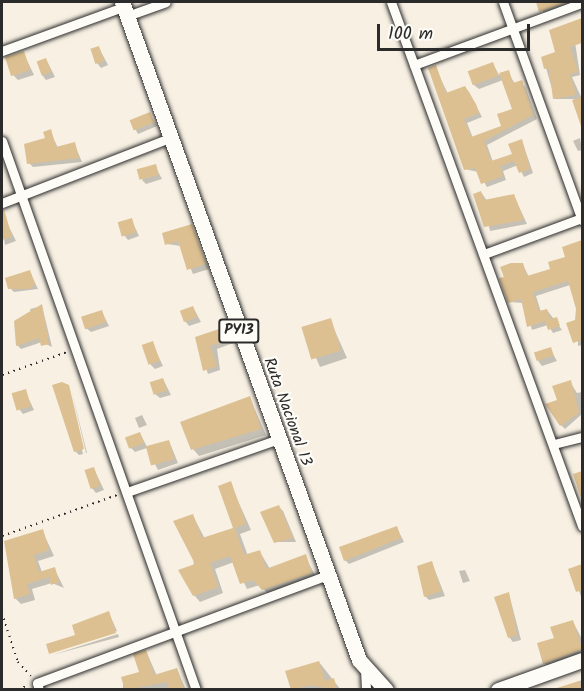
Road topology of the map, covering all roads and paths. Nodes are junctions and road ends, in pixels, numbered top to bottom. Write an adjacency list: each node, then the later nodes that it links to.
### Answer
1 (166, 2): 5 (street)
2 (391, 2): 8 (street)
3 (502, 2): 6 (street)
4 (582, 3): 6 (street)
5 (124, 8): 7 (street); 9 (highway, Ruta Nacional 13 / PY13)
6 (512, 28): 8 (street); 13 (street)
7 (2, 51)
8 (414, 65): 14 (street)
9 (170, 138): 11 (street); 18 (highway, Ruta Nacional 13 / PY13)
10 (2, 141): 11 (street)
11 (22, 195): 12 (street); 15 (street)
12 (2, 203)
13 (582, 219): 14 (street)
14 (484, 254): 19 (street)
15 (76, 349): 16 (path); 20 (street)
16 (2, 375)
17 (582, 436): 19 (street)
18 (278, 439): 20 (street); 23 (highway, Ruta Nacional 13 / PY13)
19 (554, 444): 21 (street)
20 (127, 492): 22 (path); 25 (street)
21 (582, 526)
22 (2, 536)
23 (328, 574): 25 (street); 27 (highway, Ruta Nacional 13 / PY13)
24 (2, 613): 28 (path)
25 (176, 633): 28 (street); 29 (street)
26 (582, 660): 32 (highway)
27 (365, 669): 30 (street); 31 (highway, Ruta Nacional 13 / PY13)
28 (38, 686)
29 (196, 690)
30 (366, 690)
31 (386, 690)
32 (498, 690)

